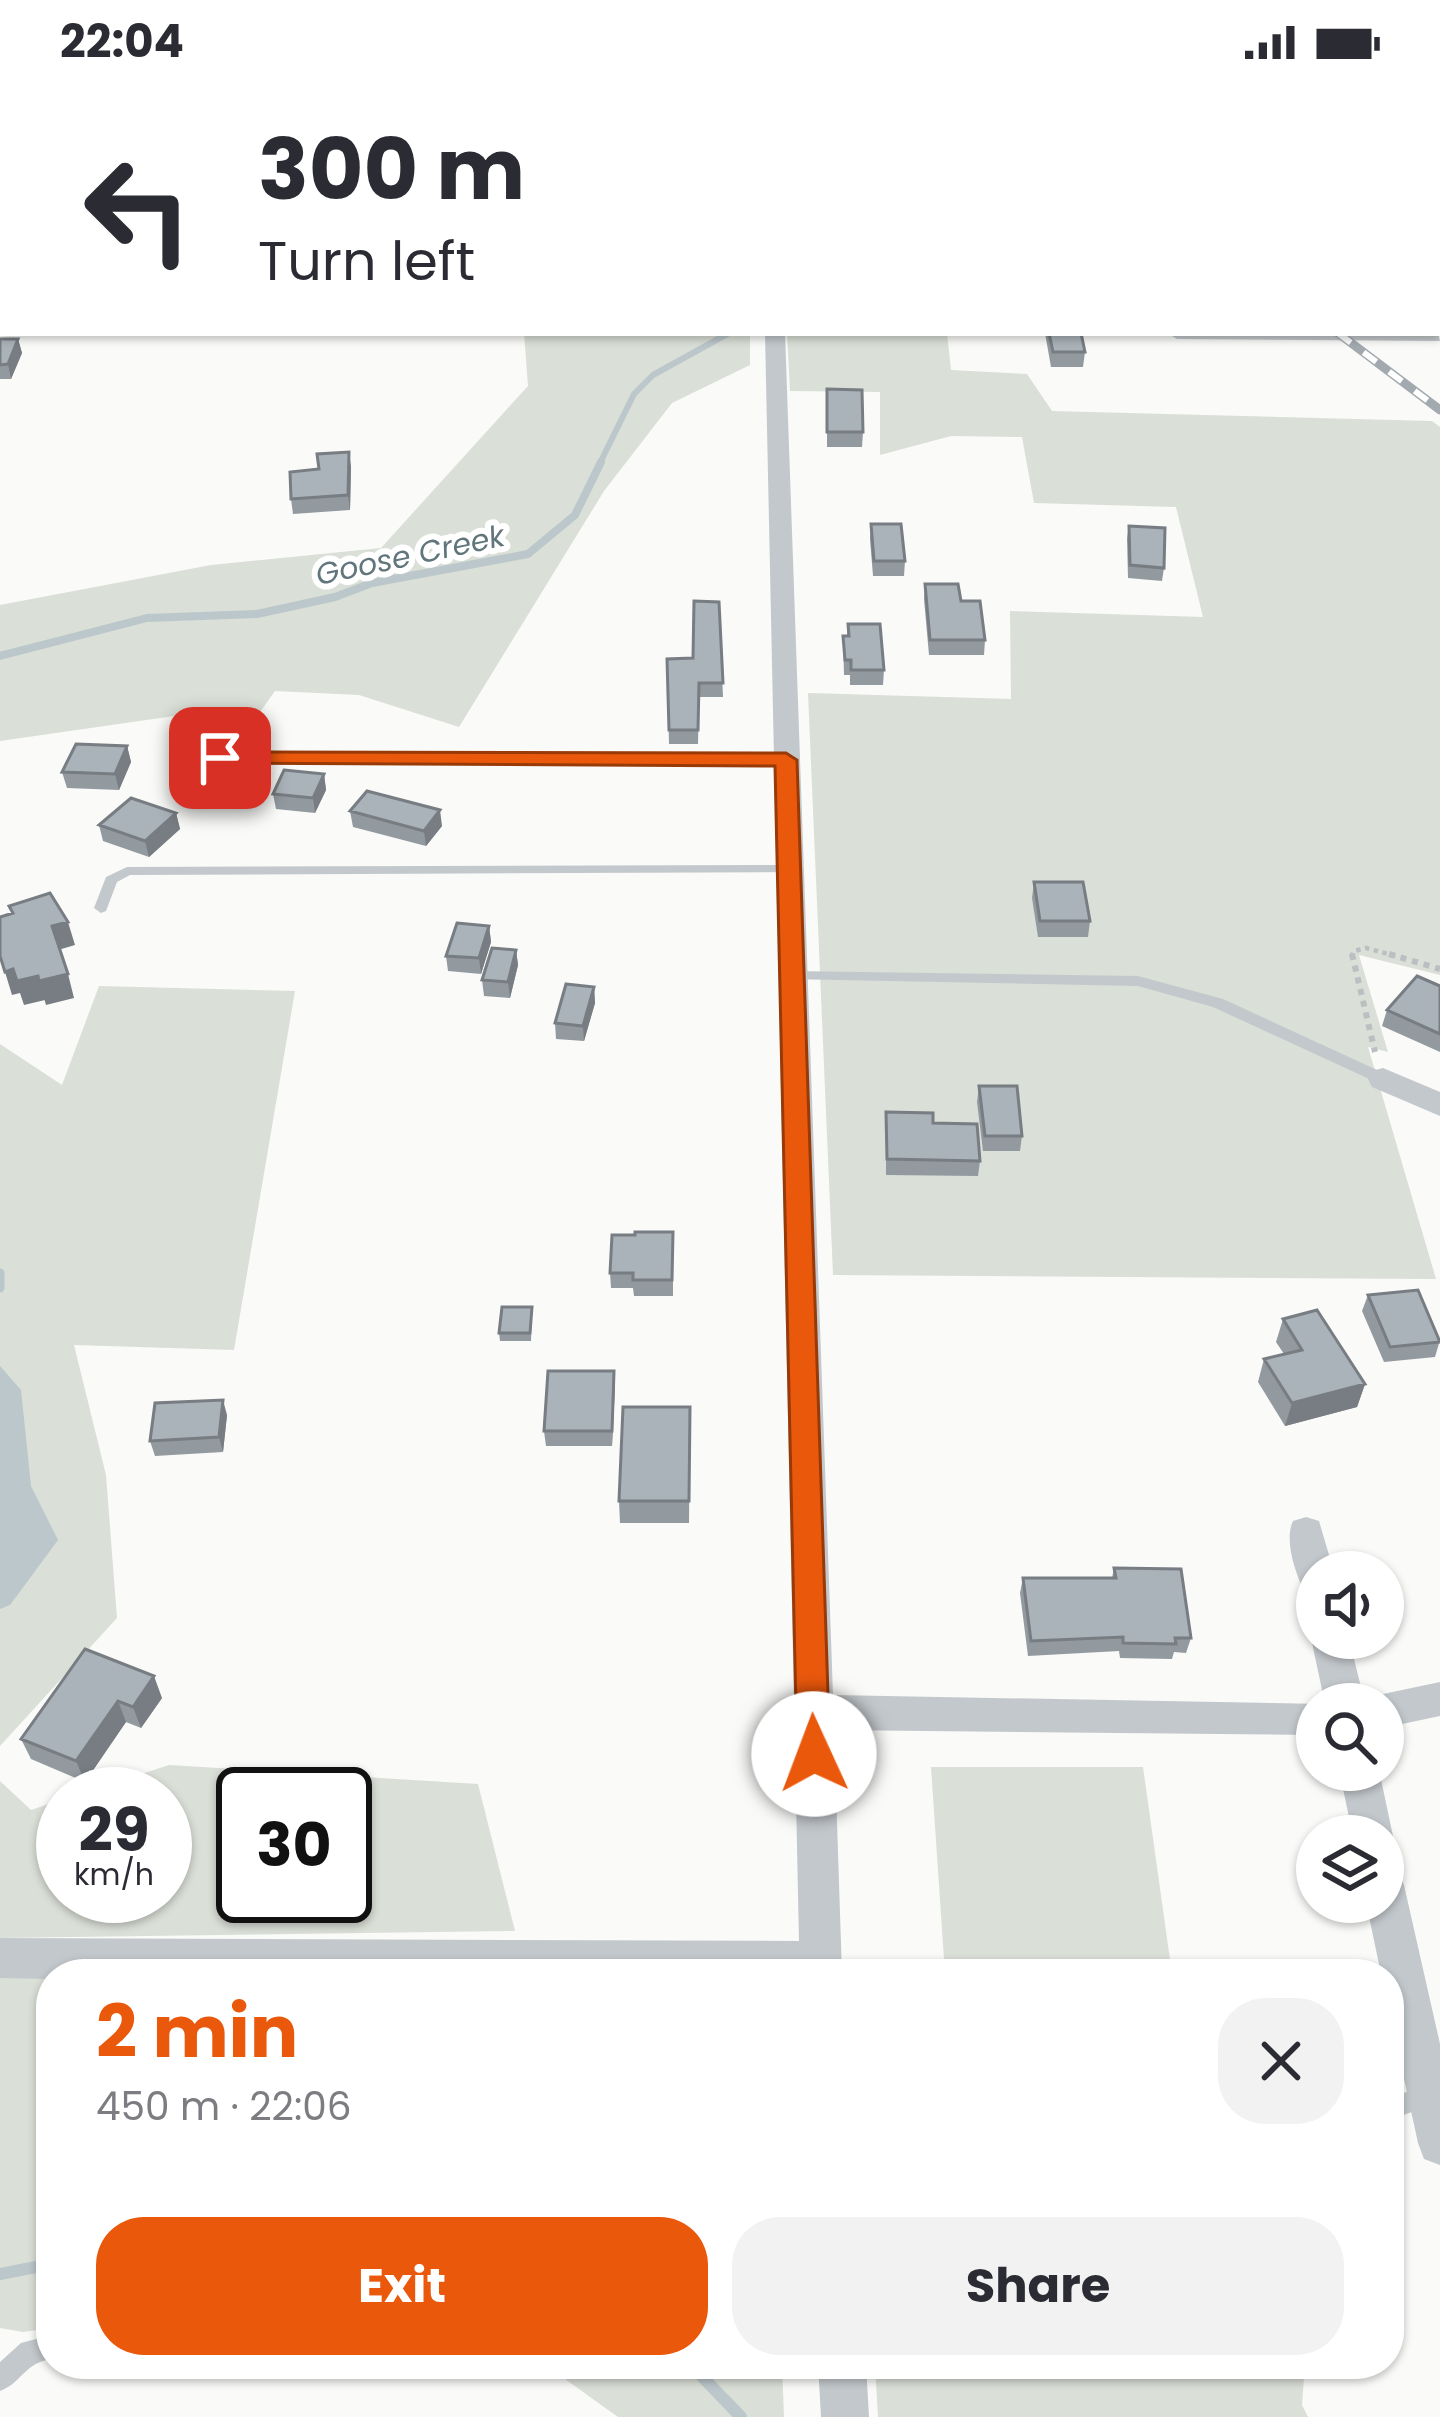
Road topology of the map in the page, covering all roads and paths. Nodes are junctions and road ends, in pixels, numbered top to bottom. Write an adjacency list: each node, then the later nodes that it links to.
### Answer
1 (775, 336): 3 (street)
2 (220, 758): 3 (lane)
3 (786, 760): 4 (street)
4 (789, 869): 5 (lane); 7 (street)
5 (101, 908)
6 (1440, 969): 8 (path)
7 (791, 976): 8 (lane); 14 (street)
8 (1383, 1079): 9 (street)
9 (1440, 1105)
10 (1306, 1532): 11 (street)
11 (1310, 1551)
12 (1440, 1700): 13 (street)
13 (1404, 1707)
14 (812, 1712): 15 (street); 19 (street)
15 (1296, 1718)
16 (1387, 1923): 20 (street)
17 (0, 1958): 18 (street)
18 (82, 1959)
19 (821, 1959)
20 (1391, 1959)
21 (1404, 2068): 22 (street)
22 (1408, 2103): 23 (street)
23 (1440, 2143)
24 (36, 2350): 25 (lane)
25 (0, 2379)
26 (843, 2379): 27 (street)
27 (845, 2417)

